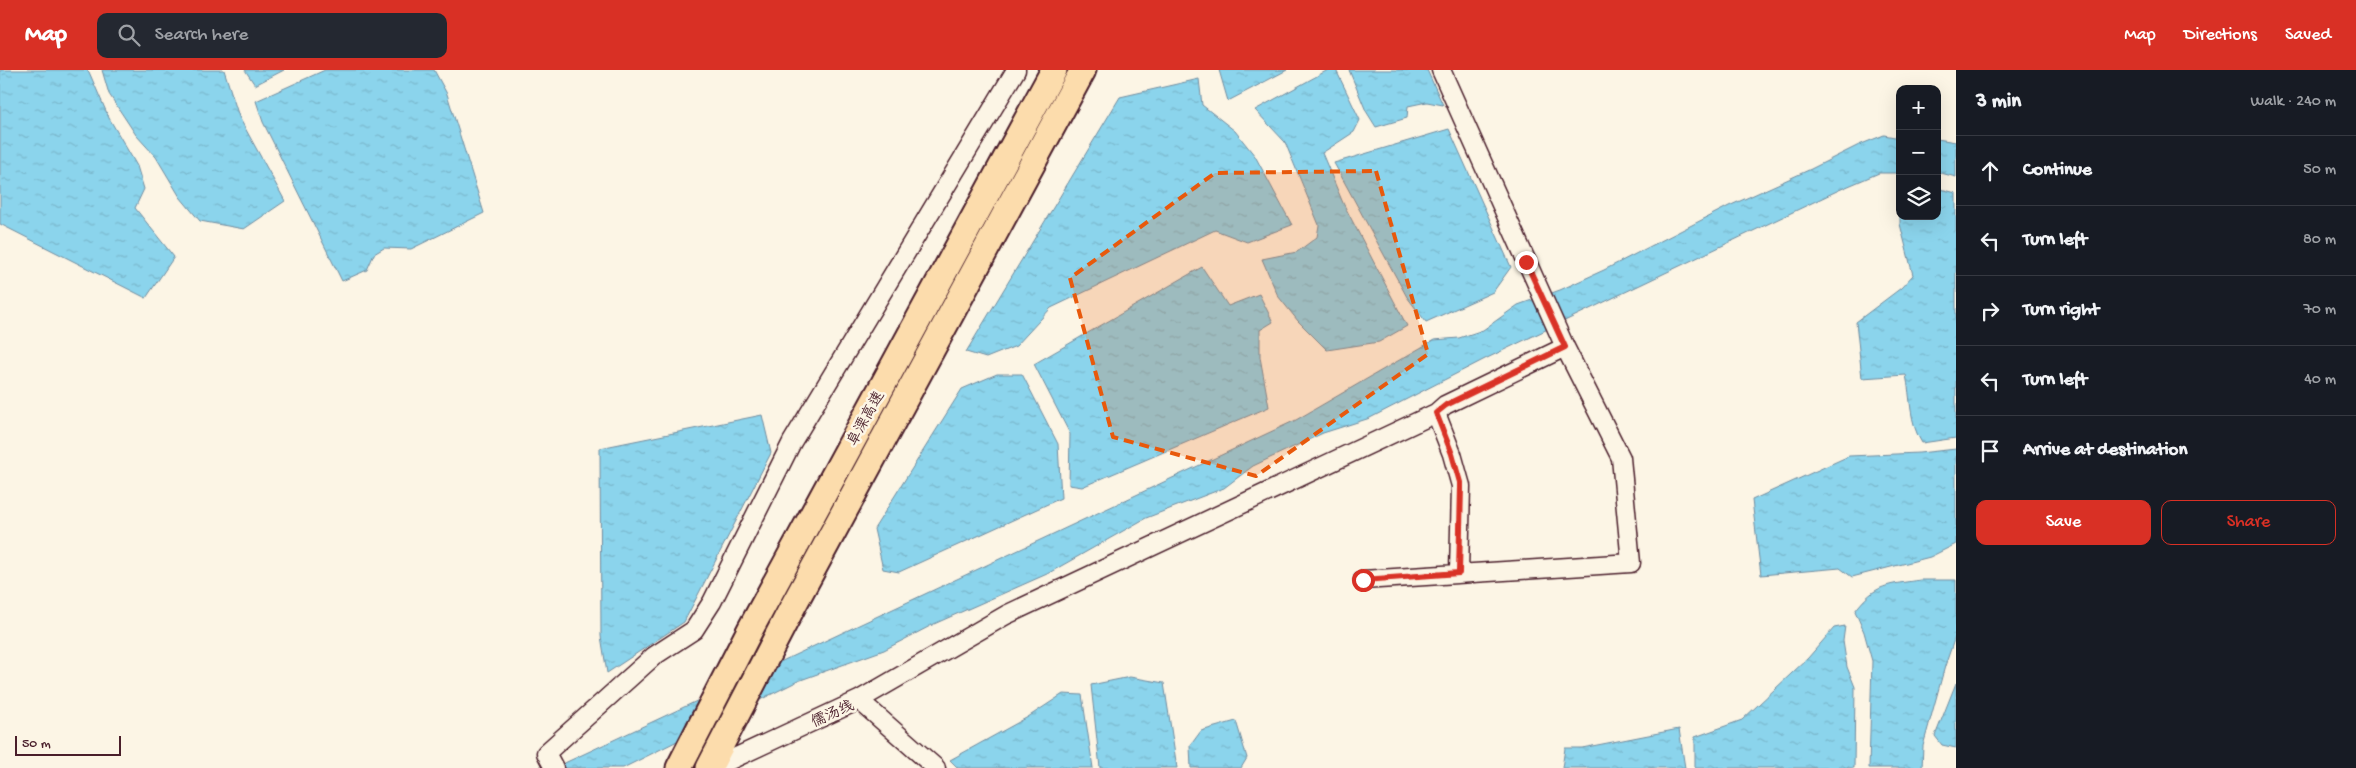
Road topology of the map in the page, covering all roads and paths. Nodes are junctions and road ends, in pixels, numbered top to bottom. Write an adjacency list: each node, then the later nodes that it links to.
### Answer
1 (1016, 70): 11 (street)
2 (1054, 70): 12 (highway, 阜溧高速)
3 (1083, 70): 10 (highway, 阜溧高速)
4 (1441, 70): 5 (street)
5 (1565, 347): 6 (street); 7 (street)
6 (1436, 413): 7 (street); 9 (street)
7 (1459, 573): 8 (street)
8 (1363, 580)
9 (859, 700): 10 (street, 儒汤线); 13 (street, 儒汤线)
10 (720, 766)
11 (554, 768)
12 (679, 768)
13 (936, 768)

